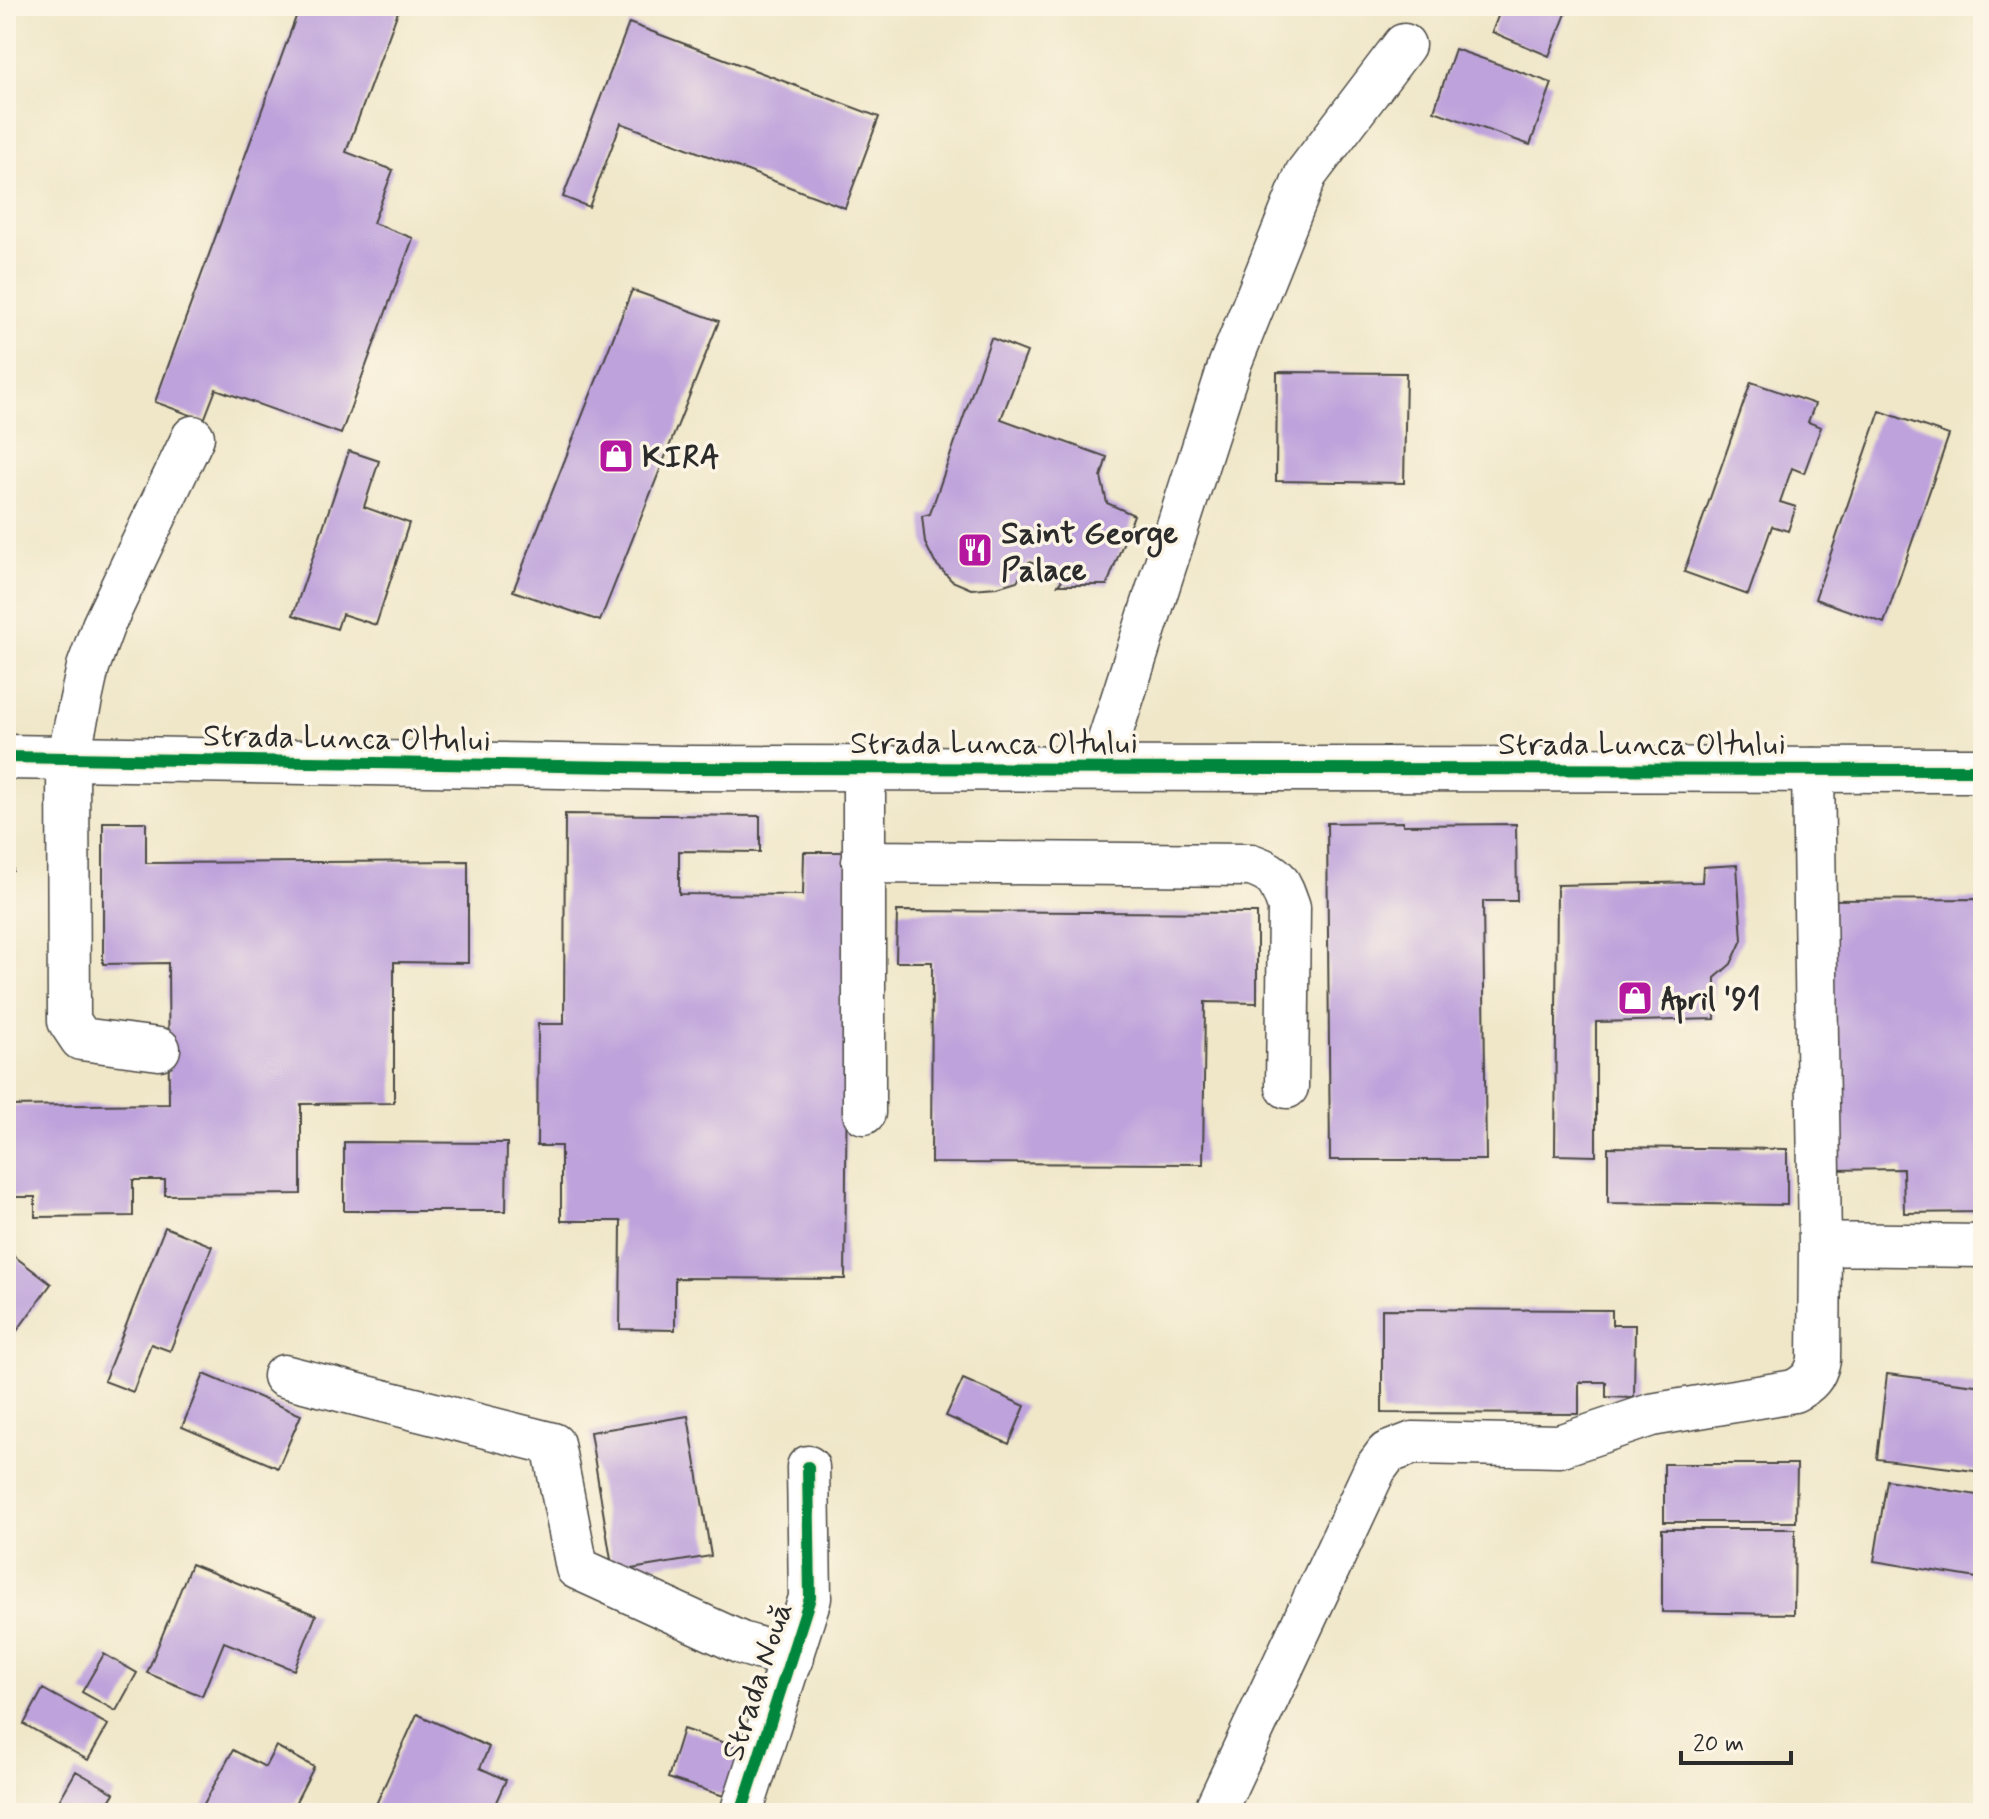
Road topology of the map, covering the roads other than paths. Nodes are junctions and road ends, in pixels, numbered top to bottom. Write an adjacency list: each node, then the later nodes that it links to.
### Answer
1 (1404, 45): 5 (street)
2 (193, 437): 4 (street)
3 (6, 757): 4 (main road, Strada Lunca Oltului)
4 (68, 759): 6 (main road, Strada Lunca Oltului); 10 (street)
5 (1100, 768): 6 (main road, Strada Lunca Oltului); 7 (main road, Strada Lunca Oltului)
6 (864, 769): 9 (street)
7 (1813, 769): 8 (main road, Strada Lunca Oltului); 13 (street)
8 (1983, 770)
9 (863, 862): 11 (street); 12 (street)
10 (159, 1049)
11 (1287, 1087)
12 (864, 1113)
13 (1820, 1244): 14 (street); 19 (street)
14 (1983, 1246)
15 (284, 1376): 17 (street)
16 (808, 1467): 17 (street, Strada Nouă)
17 (792, 1658): 18 (street, Strada Nouă)
18 (741, 1813)
19 (1214, 1813)

